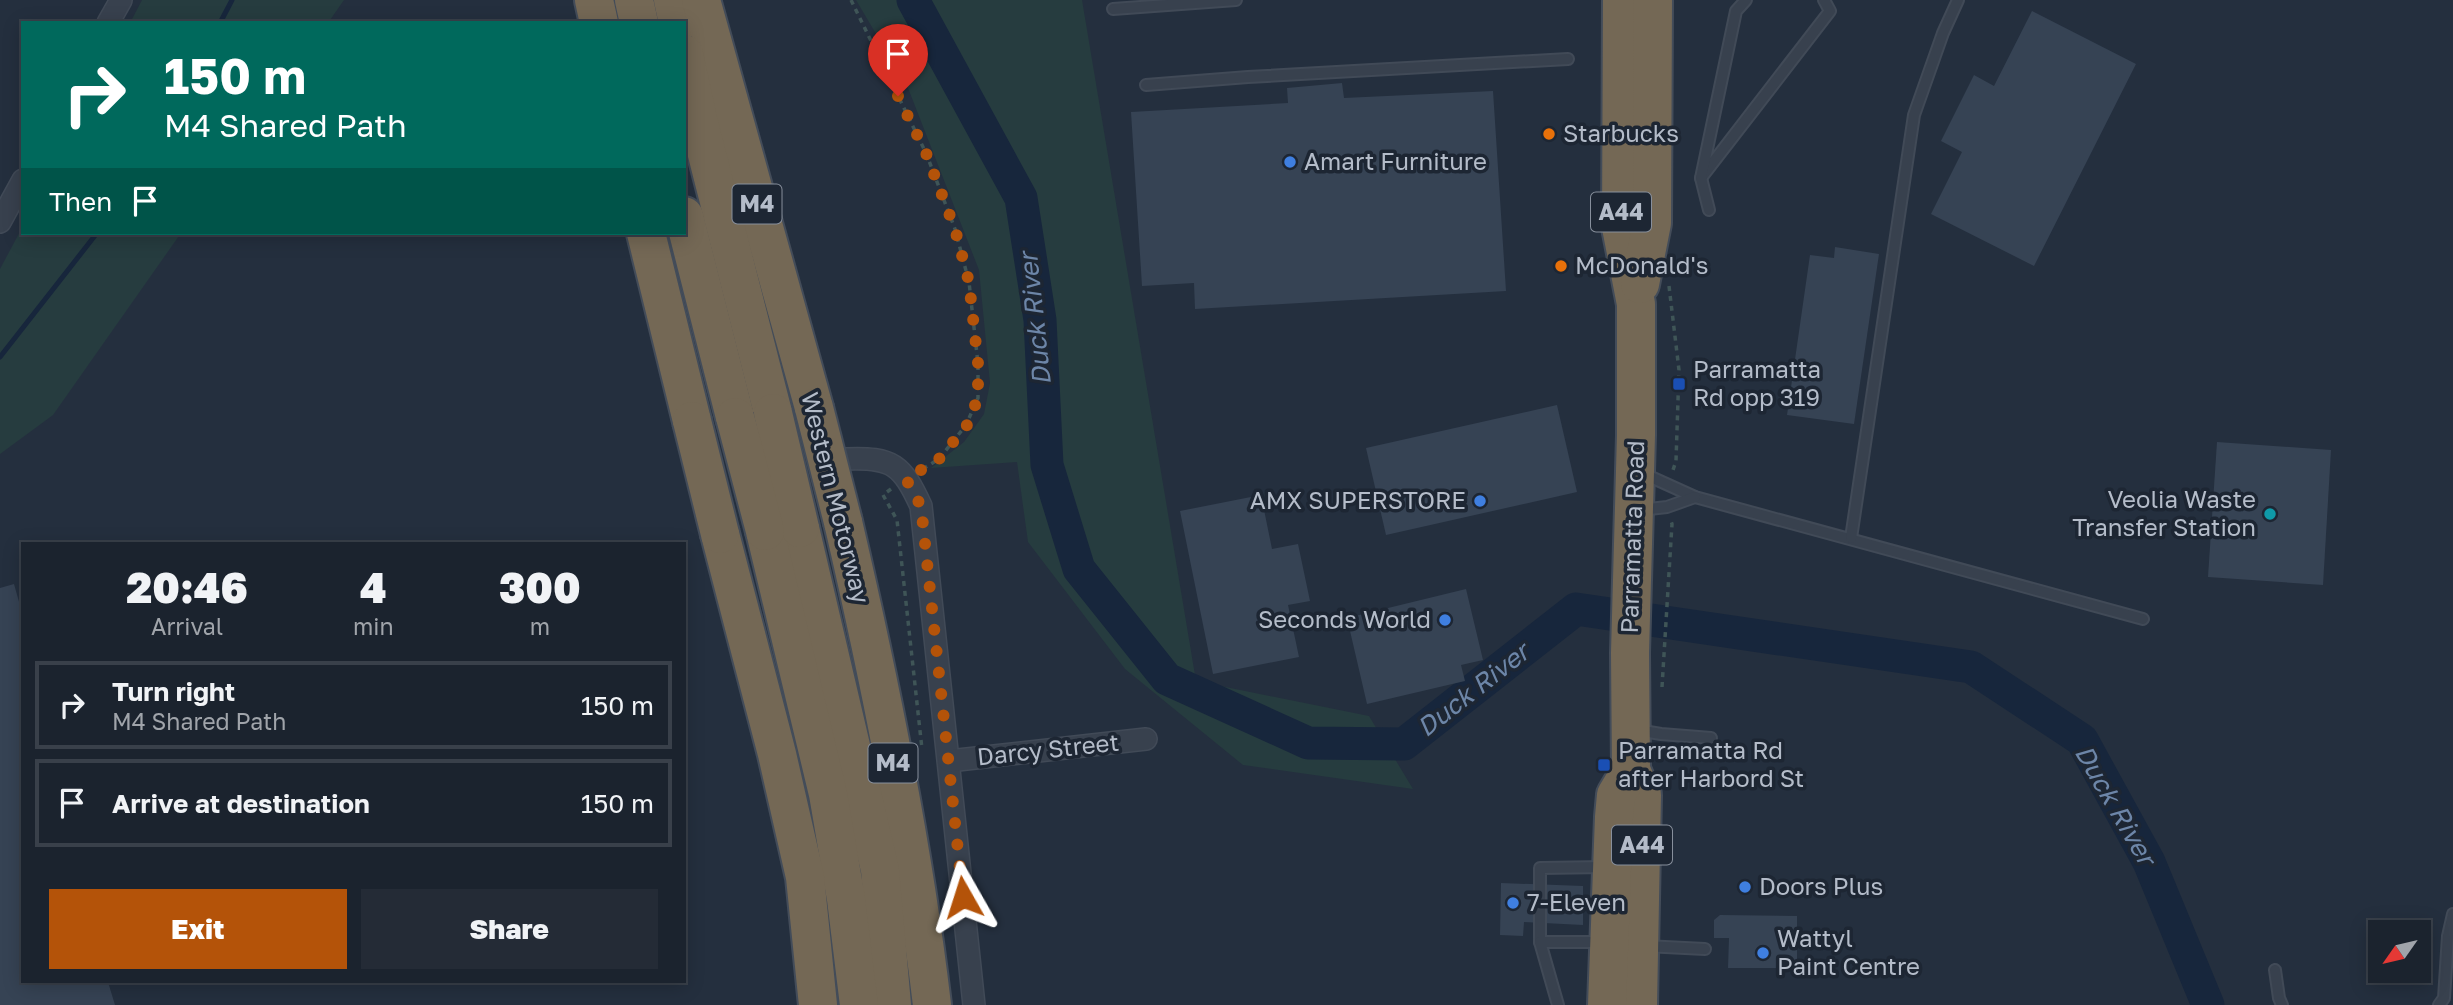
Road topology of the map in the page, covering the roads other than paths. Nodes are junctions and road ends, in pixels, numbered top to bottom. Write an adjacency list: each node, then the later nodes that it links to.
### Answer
1 (121, 0): 12 (street)
2 (594, 0): 13 (highway)
3 (634, 0): 14 (highway)
4 (673, 0): 15 (highway)
5 (701, 0): 48 (highway, Western Motorway / M4, bridge)
6 (1236, 0): 11 (lane)
7 (1746, 0): 19 (lane)
8 (1824, 0): 19 (lane)
9 (1958, 0): 30 (lane)
10 (1629, 1): 26 (highway, Parramatta Road / A44)
11 (1113, 9)
12 (109, 21)
13 (599, 21)
14 (639, 21)
15 (678, 21)
16 (1568, 59): 18 (lane)
17 (686, 63): 29 (highway, Western Motorway / M4, bridge)
18 (1146, 85)
19 (1701, 178): 21 (lane)
20 (21, 184): 22 (street)
21 (1709, 210)
22 (0, 222)
23 (686, 224): 29 (highway, Western Motorway / M4, bridge)
24 (646, 235): 44 (highway, bridge)
25 (846, 459): 35 (street)
26 (1635, 470): 27 (lane); 28 (highway, Parramatta Road / A44)
27 (1695, 497): 28 (lane); 30 (lane)
28 (1634, 511): 32 (highway, Parramatta Road / A44)
29 (783, 529): 38 (highway, Western Motorway / M4); 45 (highway, Western Motorway / M4)
30 (1851, 538): 31 (lane)
31 (2143, 619)
32 (1630, 729): 34 (lane); 36 (highway, Parramatta Road / A44)
33 (1146, 738): 35 (street, Darcy Street)
34 (1711, 738)
35 (949, 761): 49 (street)
36 (1631, 770): 37 (highway, Parramatta Road / A44); 41 (highway, Parramatta Road / A44)
37 (1612, 867): 40 (lane); 41 (highway, Parramatta Road / A44)
38 (880, 870): 46 (highway, Western Motorway / M4); 47 (highway)
39 (2453, 914): 53 (lane)
40 (1540, 942): 41 (lane); 50 (lane)
41 (1624, 944): 42 (lane); 51 (highway, Parramatta Road / A44)
42 (1705, 948)
43 (2276, 970): 52 (lane)
44 (818, 1005)
45 (859, 1005)
46 (892, 1005)
47 (905, 1005)
48 (932, 1005)
49 (974, 1005)
50 (1558, 1005)
51 (1610, 1005)
52 (2282, 1005)
53 (2439, 1005)

